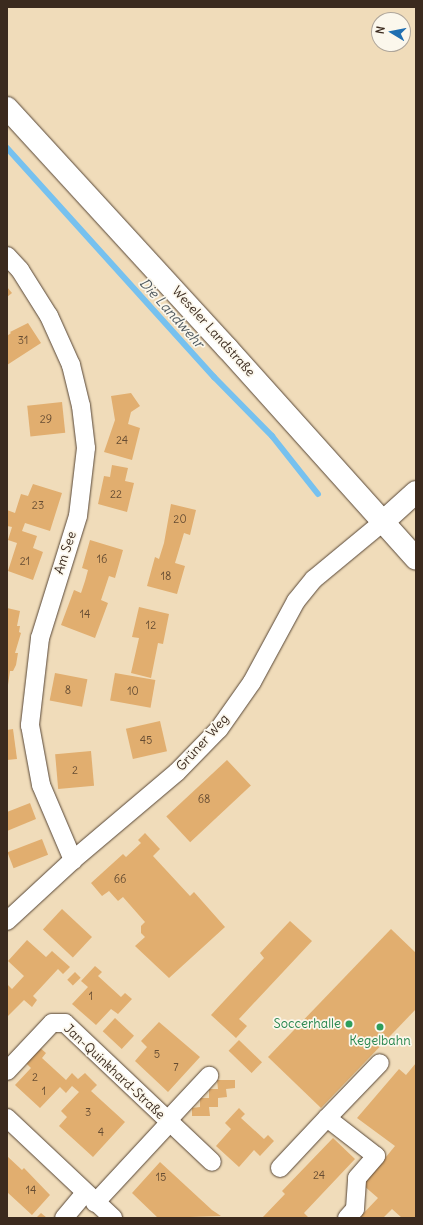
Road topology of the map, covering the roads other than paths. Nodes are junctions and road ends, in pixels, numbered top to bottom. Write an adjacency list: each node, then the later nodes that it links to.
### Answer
1 (7, 108): 4 (main road, Weseler Landstraße)
2 (7, 256): 6 (street, Am See)
3 (416, 492): 4 (main road)
4 (384, 521): 5 (main road, Weseler Landstraße); 6 (street, Grüner Weg)
5 (416, 559)
6 (73, 860): 7 (street, Grüner Weg)
7 (7, 921)
8 (380, 1063): 12 (street)
9 (7, 1071): 13 (street, Jan-Quinkhard-Straße)
10 (209, 1076): 13 (street)
11 (7, 1118): 16 (street)
12 (327, 1118): 15 (street); 19 (street)
13 (168, 1122): 14 (street, Jan-Quinkhard-Straße); 16 (street)
14 (212, 1162)
15 (280, 1168)
16 (90, 1198): 17 (street); 18 (street)
17 (64, 1218)
18 (113, 1218)
19 (347, 1218)

